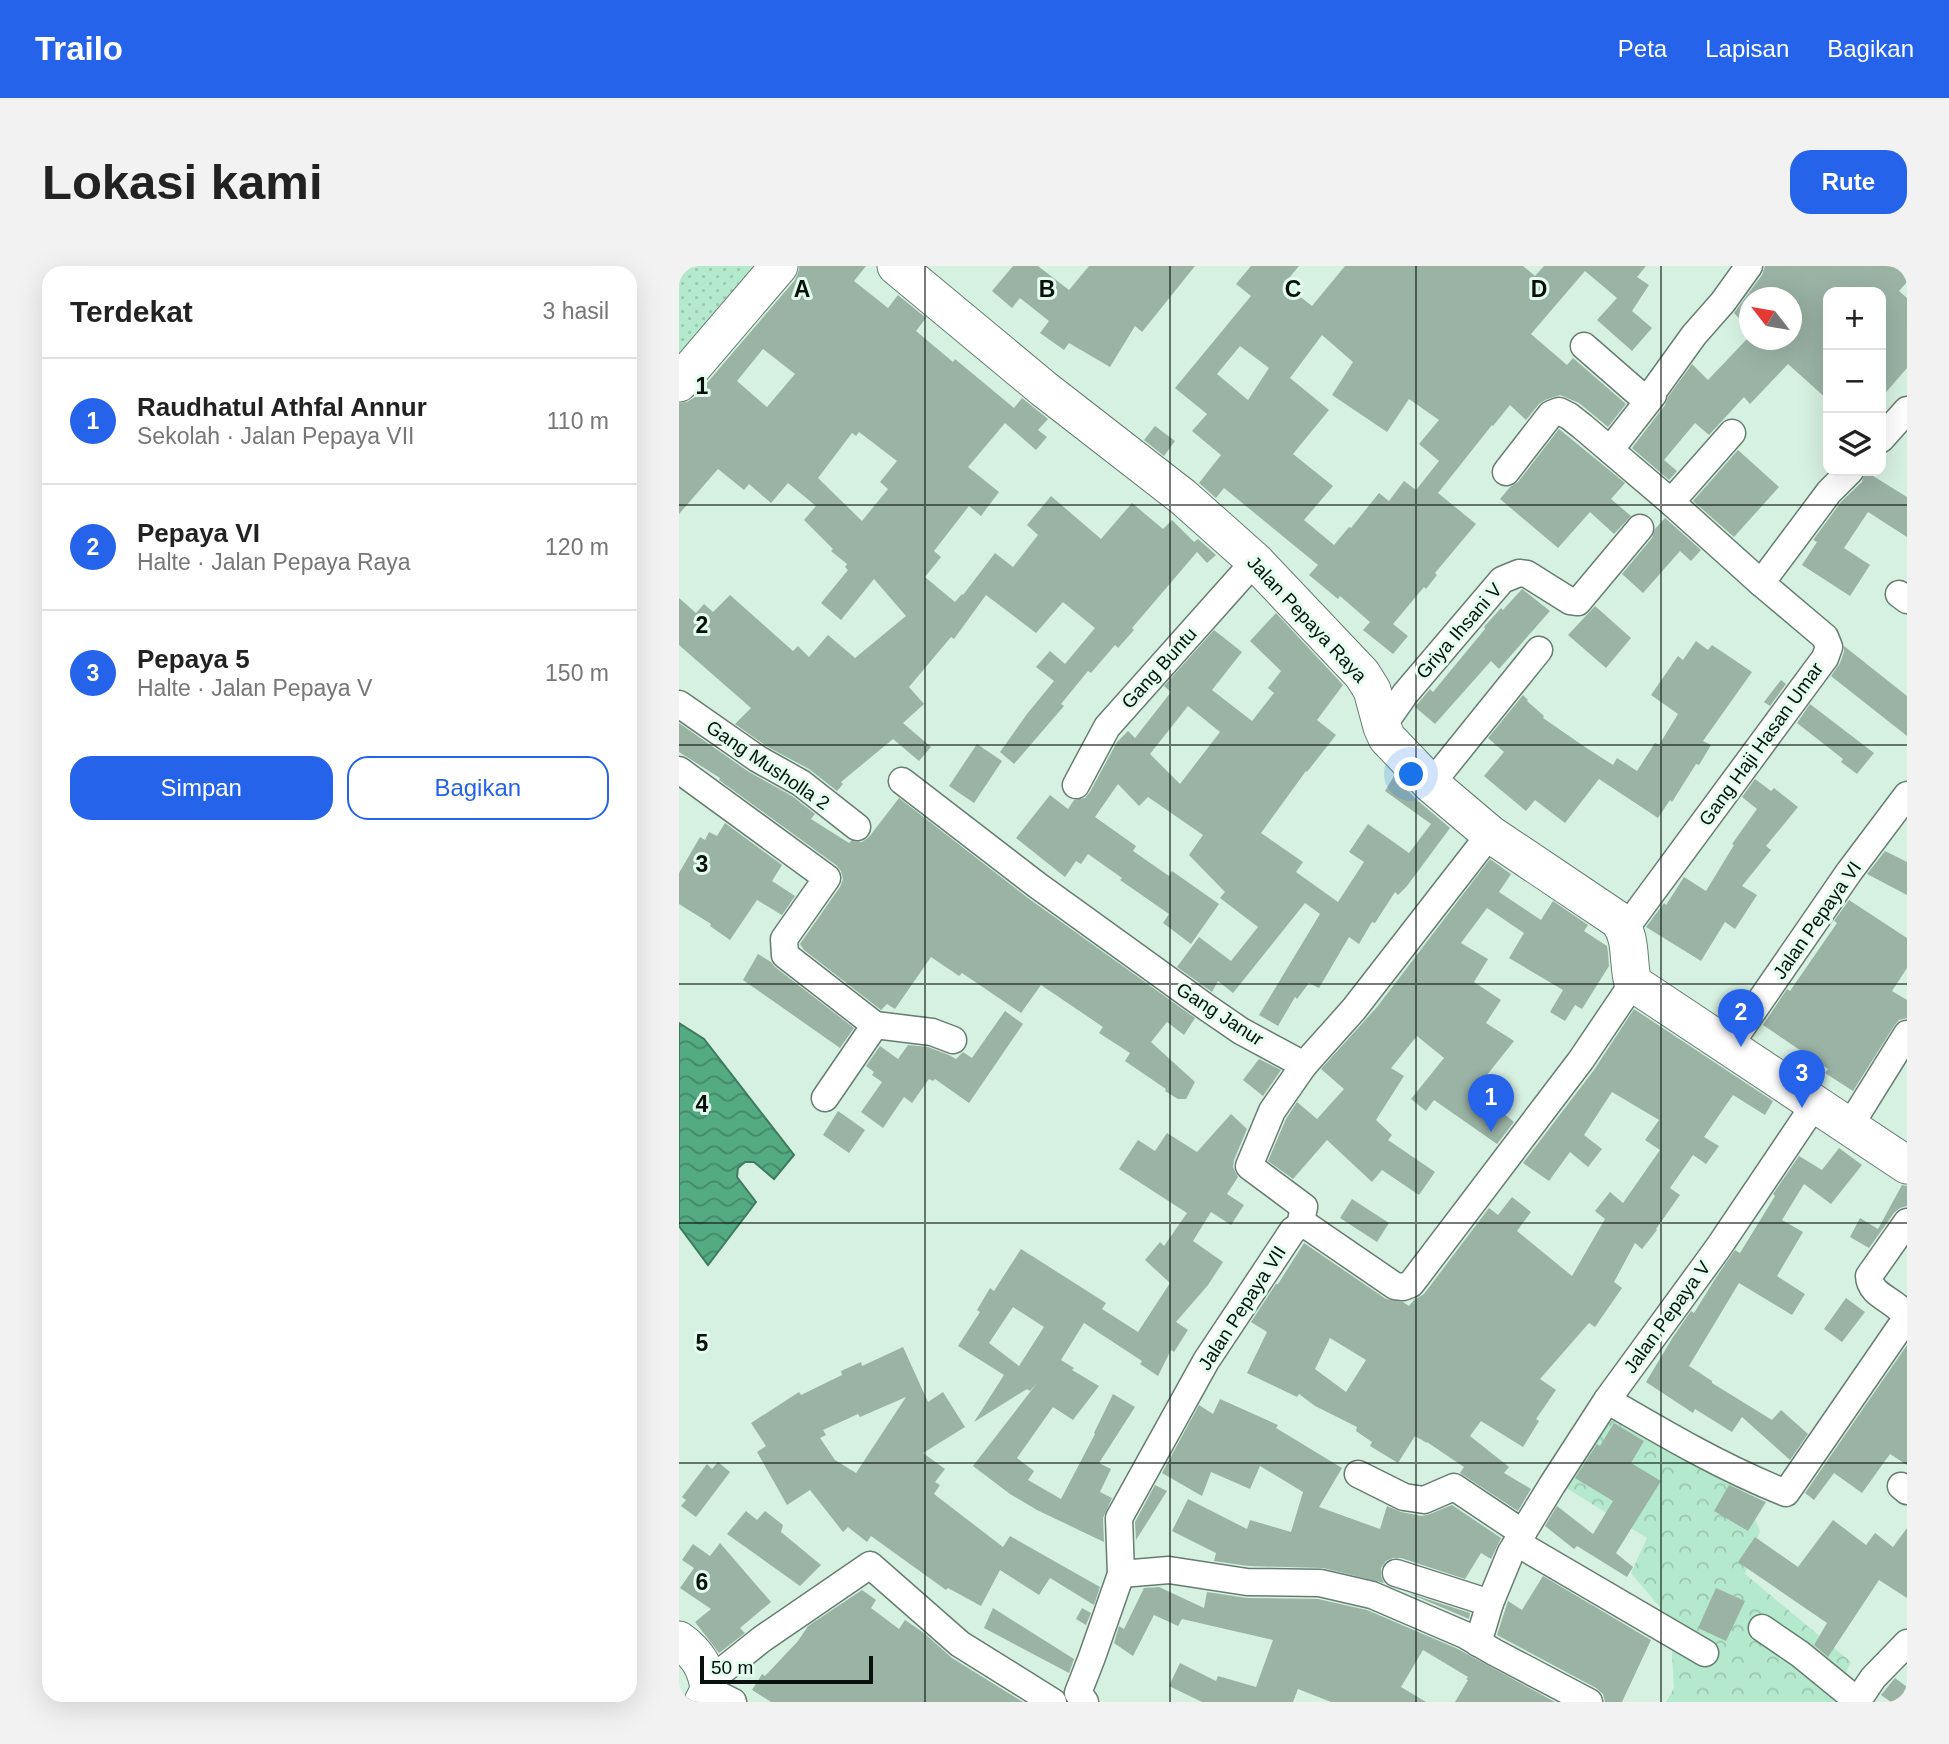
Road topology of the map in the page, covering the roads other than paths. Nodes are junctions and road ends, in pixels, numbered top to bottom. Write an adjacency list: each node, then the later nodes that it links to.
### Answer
1 (779, 266): 5 (street)
2 (896, 266): 15 (street, Jalan Pepaya Raya)
3 (1749, 266): 6 (street)
4 (1584, 346): 6 (street)
5 (679, 383)
6 (1653, 395): 10 (street)
7 (1907, 410): 9 (street)
8 (1732, 433): 13 (street)
9 (1886, 433)
10 (1610, 450): 11 (street, Gang Haji Hasan Umar); 13 (street, Gang Haji Hasan Umar)
11 (1506, 472)
12 (1845, 476): 16 (street)
13 (1671, 502): 16 (street, Gang Haji Hasan Umar)
14 (1640, 528): 19 (street, Griya Ihsani V)
15 (1255, 561): 19 (street, Jalan Pepaya Raya); 23 (street, Gang Buntu)
16 (1762, 583): 27 (street, Gang Haji Hasan Umar)
17 (1539, 650): 22 (street)
18 (679, 704): 25 (street, Gang Musholla 2)
19 (1382, 727): 22 (street, Jalan Pepaya Raya)
20 (679, 770): 29 (street)
21 (902, 781): 33 (street, Gang Janur)
22 (1431, 784): 26 (street, Jalan Pepaya Raya)
23 (1076, 785)
24 (1907, 794): 32 (street, Jalan Pepaya VI)
25 (857, 827)
26 (1490, 835): 27 (street, Jalan Pepaya Raya); 33 (street)
27 (1625, 929): 28 (street)
28 (1633, 983): 32 (street); 39 (street)
29 (875, 1025): 31 (street); 34 (street)
30 (1907, 1034): 36 (street)
31 (953, 1040)
32 (1729, 1046): 35 (street)
33 (1304, 1065): 39 (street)
34 (825, 1098)
35 (1815, 1104): 36 (street); 40 (street, Jalan Pepaya V)
36 (1849, 1127): 37 (street)
37 (1907, 1165)
38 (1907, 1222): 40 (street)
39 (1300, 1226): 44 (street, Jalan Pepaya VII)
40 (1607, 1400): 42 (street, Jalan Pepaya V)
41 (1358, 1474): 42 (street)
42 (1520, 1538): 45 (street, Jalan Pepaya V); 52 (street)
43 (1396, 1573): 45 (street)
44 (1121, 1574): 50 (street); 55 (street, Jalan Pepaya VII)
45 (1490, 1603): 50 (street, Jalan Pepaya V)
46 (797, 1604): 48 (street)
47 (1762, 1628): 51 (street)
48 (773, 1633): 53 (street); 54 (street)
49 (679, 1640): 53 (street)
50 (1478, 1643): 56 (street)
51 (1907, 1643)
52 (1705, 1653)
53 (713, 1694)
54 (1053, 1702)
55 (1085, 1702)
56 (1589, 1702)

